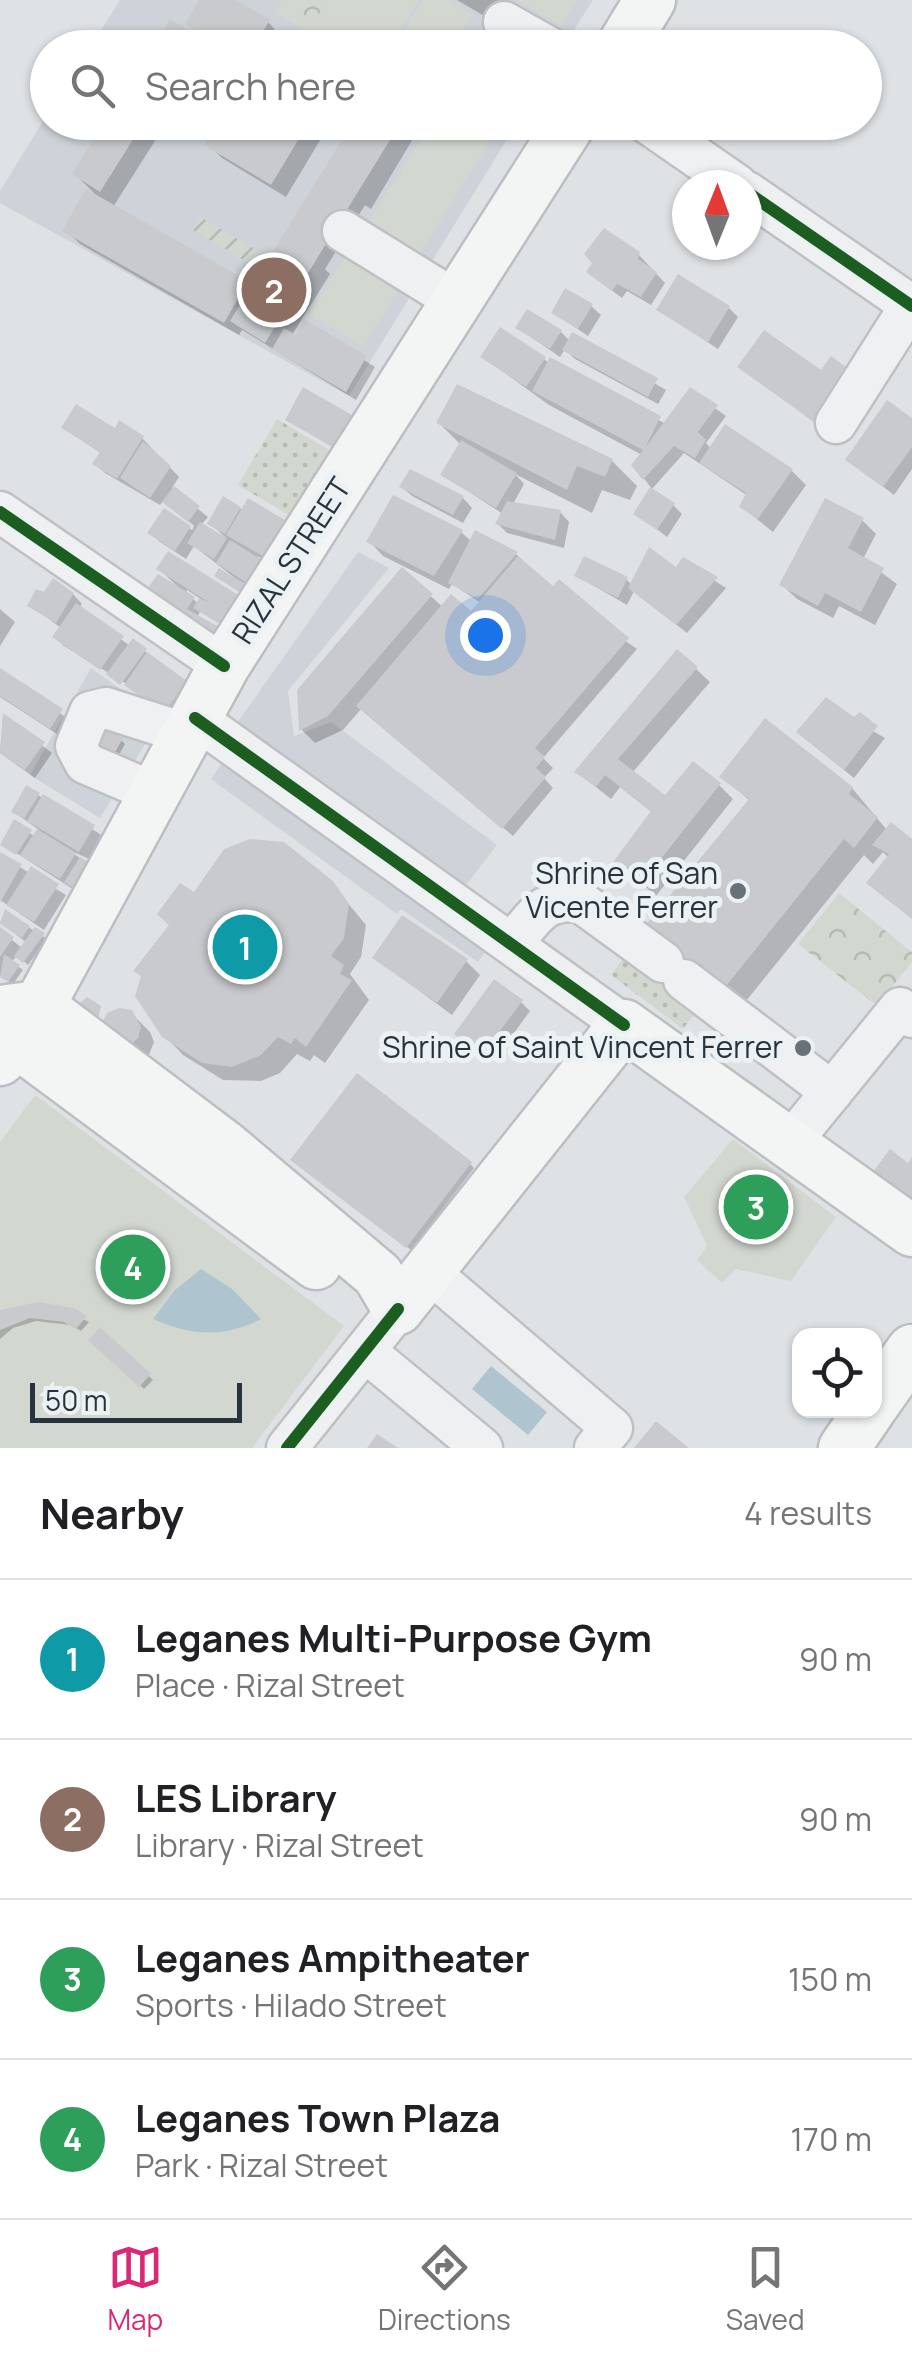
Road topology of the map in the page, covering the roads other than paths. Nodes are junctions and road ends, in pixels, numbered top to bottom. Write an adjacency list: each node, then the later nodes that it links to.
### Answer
1 (650, 0): 4 (main road)
2 (504, 22): 3 (street)
3 (518, 30)
4 (632, 30)
5 (560, 140): 10 (main road, RIZAL STREET)
6 (672, 140): 7 (street)
7 (715, 170)
8 (762, 202): 11 (street)
9 (342, 231): 10 (street)
10 (458, 302): 14 (main road, RIZAL STREET)
11 (912, 306): 12 (street)
12 (836, 422)
13 (0, 512): 14 (street)
14 (224, 666): 15 (main road, RIZAL STREET)
15 (191, 726): 16 (main road, RIZAL STREET); 16 (street); 17 (street)
16 (155, 793): 20 (main road, RIZAL STREET)
17 (512, 944): 19 (street); 21 (street)
18 (912, 1017): 21 (street)
19 (624, 1025): 22 (main road); 24 (main road)
20 (11, 1026): 24 (main road)
21 (832, 1092): 22 (street)
22 (790, 1143): 23 (main road)
23 (912, 1230)
24 (413, 1291): 26 (street); 31 (street)
25 (912, 1350): 27 (main road)
26 (366, 1352): 29 (street); 30 (street)
27 (882, 1393)
28 (865, 1418): 32 (main road)
29 (287, 1448)
30 (482, 1448)
31 (596, 1448)
32 (844, 1448)

